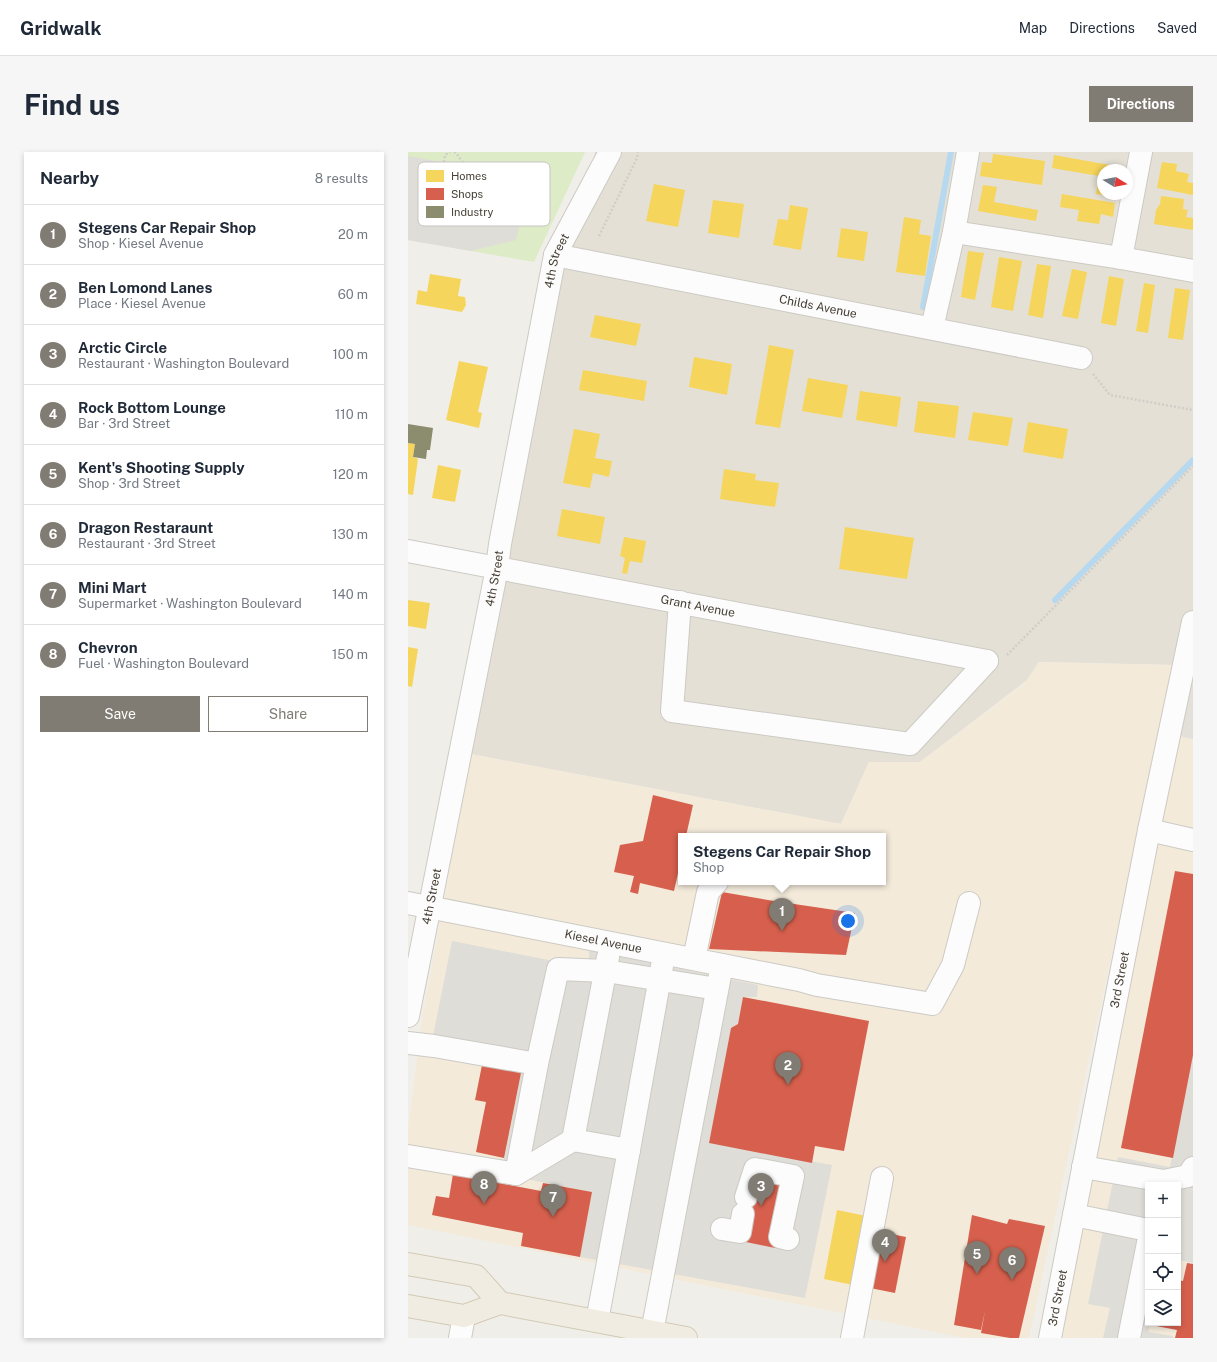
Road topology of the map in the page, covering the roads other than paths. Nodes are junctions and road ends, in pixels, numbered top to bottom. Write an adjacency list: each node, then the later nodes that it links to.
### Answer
1 (610, 152): 5 (street, 4th Street)
2 (968, 152): 4 (street)
3 (1141, 152): 6 (street)
4 (954, 232): 6 (street); 8 (street)
5 (555, 255): 8 (street, Childs Avenue); 11 (street, 4th Street)
6 (1121, 258): 7 (street)
7 (1193, 271)
8 (932, 328): 9 (street, Childs Avenue)
9 (1081, 358)
10 (408, 551): 11 (street, Grant Avenue)
11 (497, 568): 12 (street, Grant Avenue); 19 (street, 4th Street)
12 (680, 602): 12 (street, Grant Avenue)
13 (1193, 622): 14 (street, 3rd Street)
14 (1150, 830): 15 (street); 33 (street, 3rd Street)
15 (1193, 840)
16 (714, 885): 22 (street)
17 (408, 902): 19 (street, Kiesel Avenue)
18 (969, 903): 23 (street, Kiesel Avenue)
19 (430, 907): 20 (street, Kiesel Avenue); 27 (street, 4th Street)
20 (611, 943): 21 (street, Kiesel Avenue); 24 (street)
21 (664, 954): 22 (street, Kiesel Avenue); 25 (street)
22 (694, 959): 23 (street, Kiesel Avenue)
23 (722, 965): 26 (street)
24 (606, 971): 25 (street); 29 (street); 30 (street)
25 (660, 979): 26 (street); 31 (street)
26 (717, 989): 47 (street)
27 (408, 1016)
28 (408, 1043): 29 (street)
29 (538, 1064): 35 (street)
30 (573, 1140): 31 (street); 35 (street)
31 (628, 1150): 46 (street)
32 (408, 1156): 35 (street)
33 (1083, 1167): 34 (street); 37 (street, 3rd Street)
34 (1193, 1168)
35 (516, 1174)
36 (882, 1178): 50 (street)
37 (1074, 1215): 39 (street); 51 (street, 3rd Street)
38 (722, 1229): 40 (street)
39 (1145, 1229)
40 (788, 1238)
41 (1146, 1254): 52 (street)
42 (408, 1264): 43 (main road)
43 (500, 1303): 45 (main road); 46 (main road)
44 (408, 1306): 45 (main road)
45 (464, 1316): 48 (street)
46 (597, 1321): 47 (main road)
47 (652, 1332): 49 (main road)
48 (460, 1338)
49 (686, 1338)
50 (852, 1338)
51 (1050, 1338)
52 (1129, 1338)

